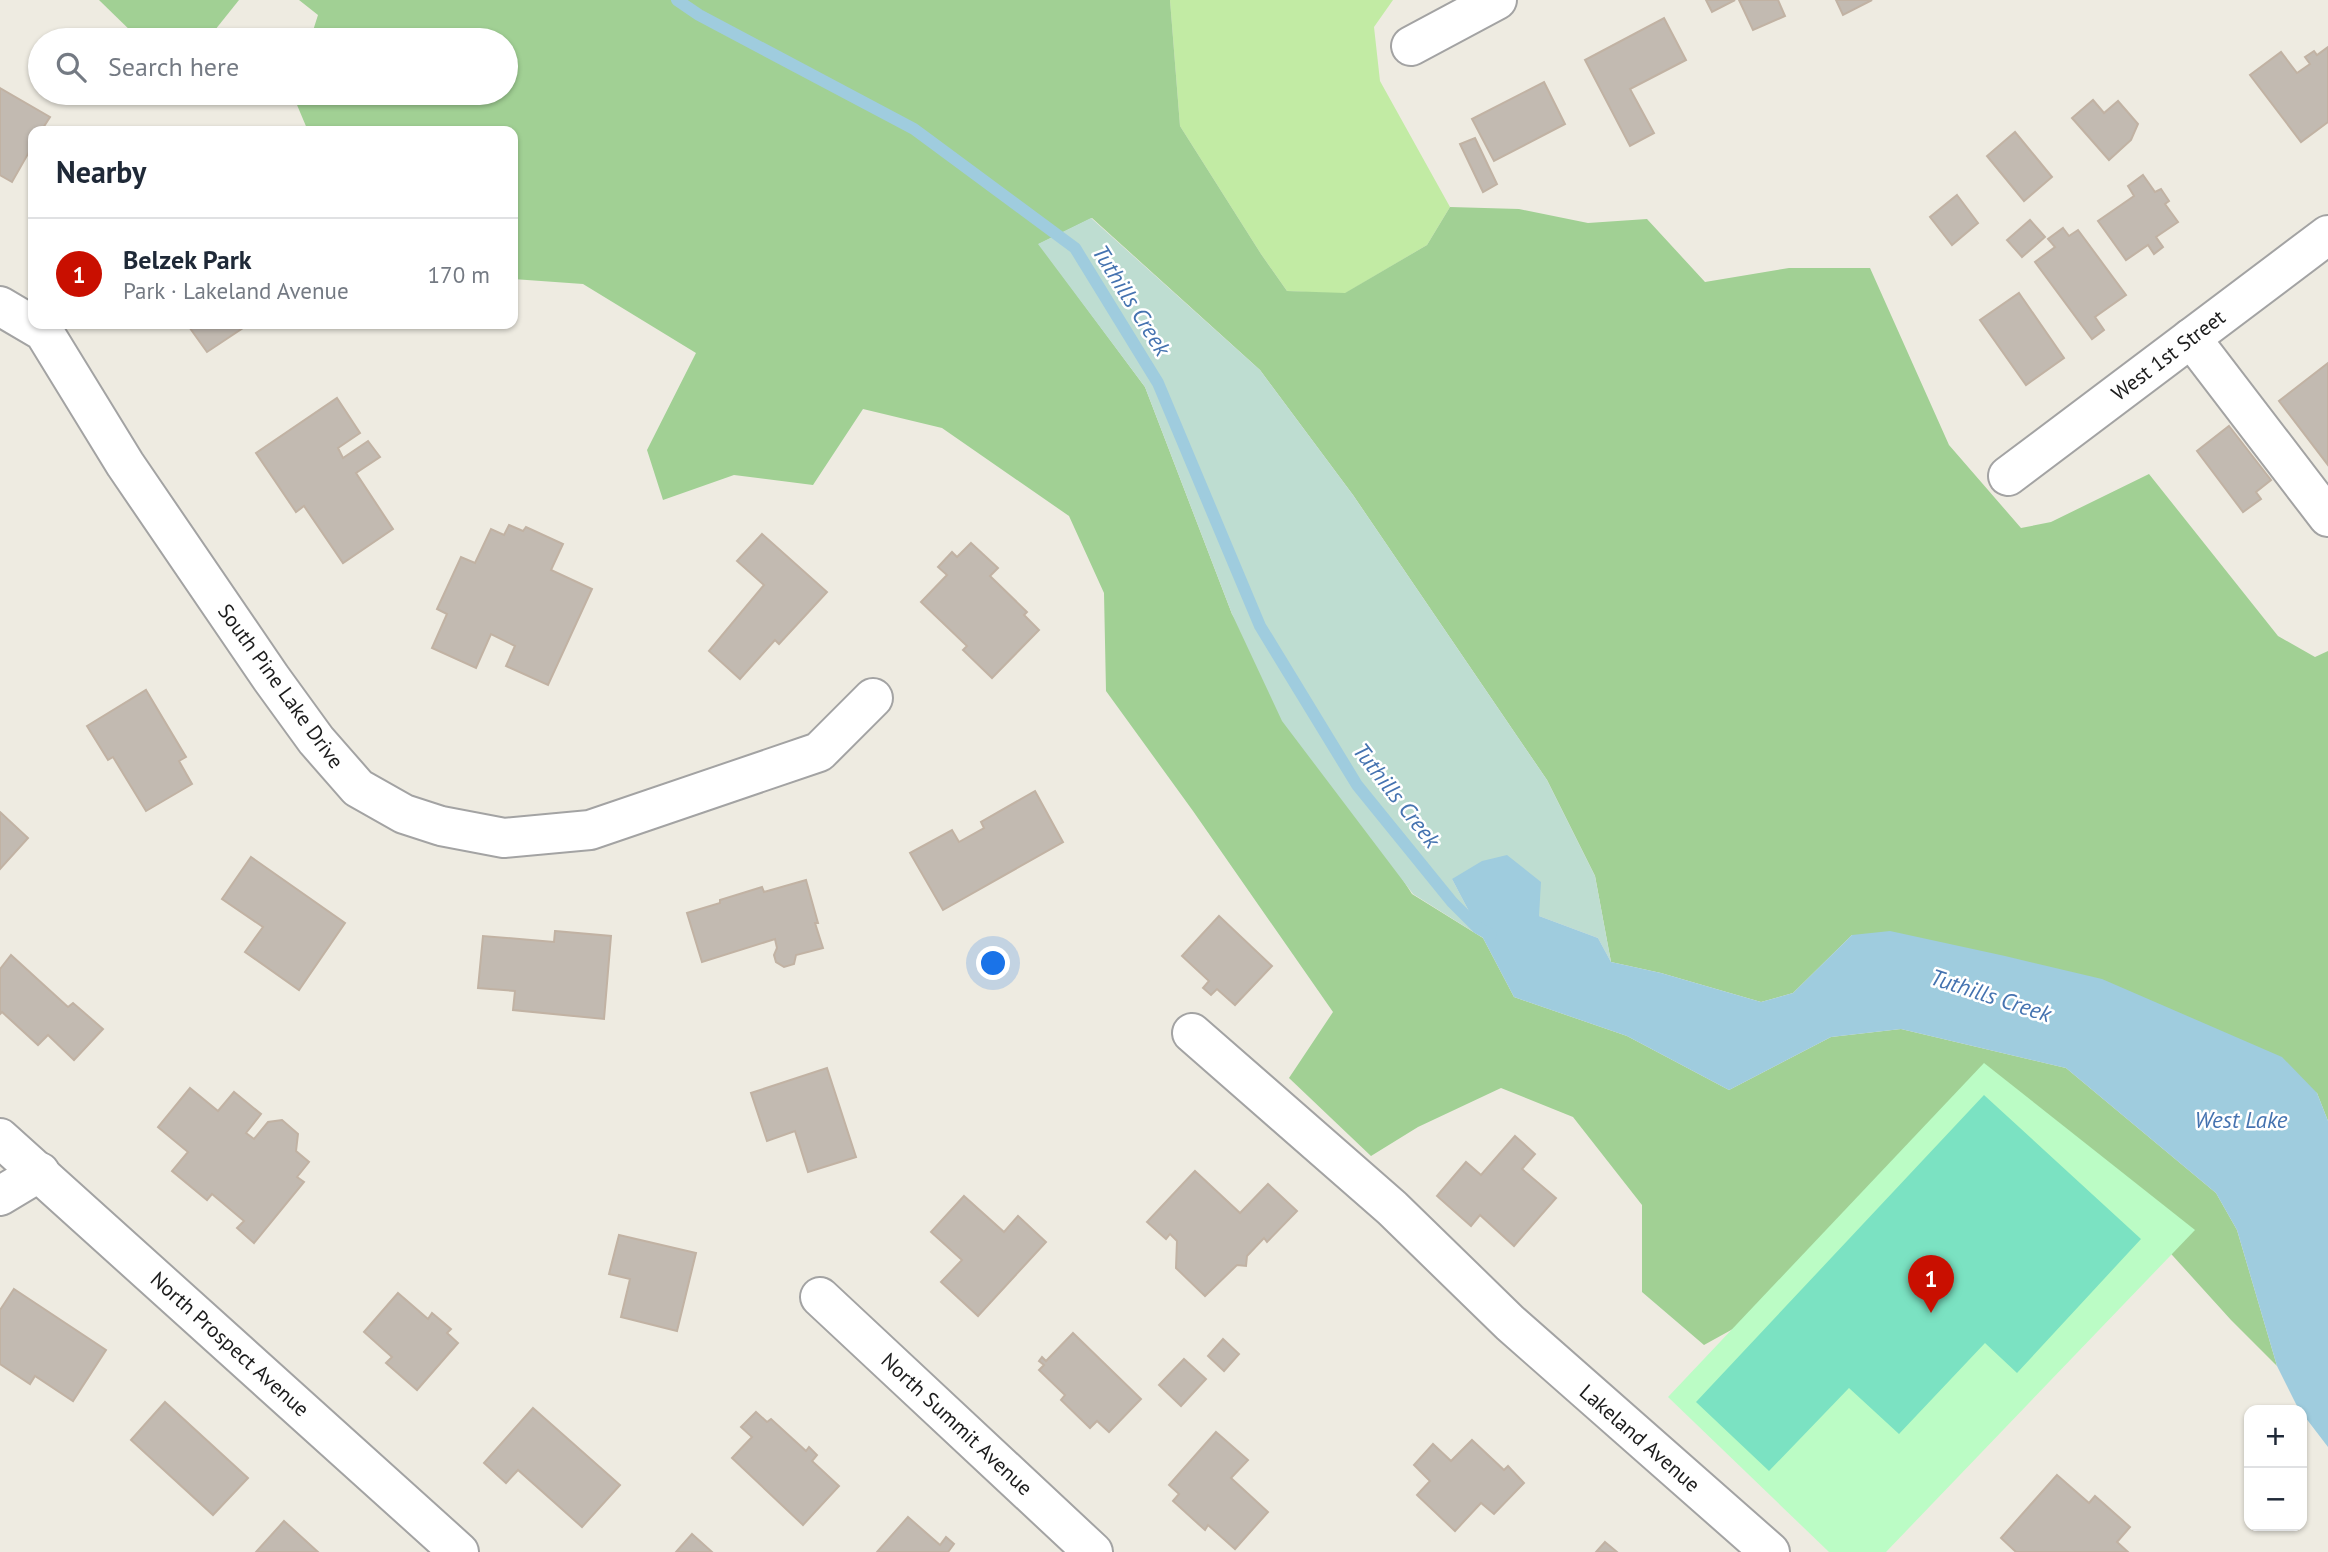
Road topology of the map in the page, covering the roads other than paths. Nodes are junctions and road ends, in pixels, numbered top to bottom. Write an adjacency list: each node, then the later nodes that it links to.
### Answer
1 (1497, 0): 2 (street)
2 (1411, 46)
3 (2328, 235): 7 (street, West 1st Street)
4 (0, 306): 5 (street, South Pine Lake Drive)
5 (28, 323)
6 (39, 329): 10 (street, South Pine Lake Drive)
7 (2191, 338): 8 (street, West 1st Street); 9 (street)
8 (2008, 475)
9 (2328, 517)
10 (873, 698)
11 (1192, 1033): 18 (street, Lakeland Avenue)
12 (0, 1138): 13 (street, North Prospect Avenue)
13 (40, 1172): 14 (street); 16 (street, North Prospect Avenue)
14 (0, 1196)
15 (820, 1297): 17 (street, North Summit Avenue)
16 (458, 1552)
17 (1093, 1552)
18 (1770, 1552)

